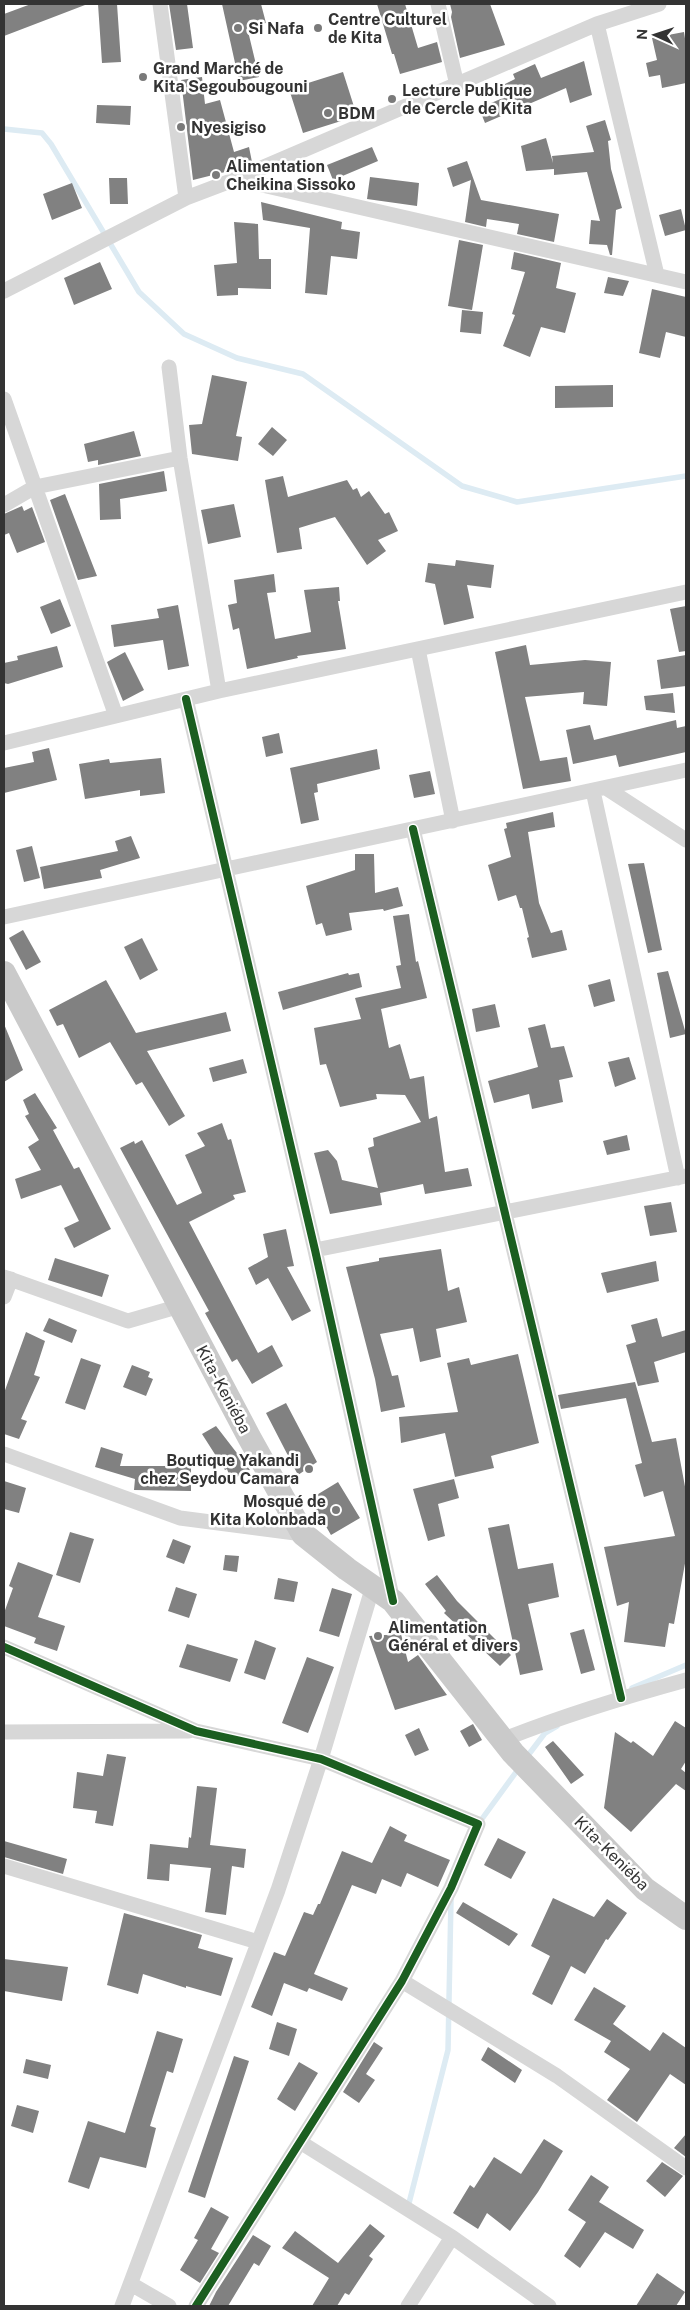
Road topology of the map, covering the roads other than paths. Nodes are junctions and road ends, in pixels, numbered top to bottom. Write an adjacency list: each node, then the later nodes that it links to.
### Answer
1 (160, 4): 8 (street)
2 (438, 4): 6 (street)
3 (659, 4): 4 (street)
4 (624, 9): 5 (street)
5 (597, 24): 6 (street); 9 (street)
6 (457, 84): 7 (street)
7 (236, 179): 8 (street); 9 (street)
8 (186, 198): 11 (street)
9 (657, 275): 10 (street)
10 (686, 282)
11 (4, 291)
12 (169, 368): 14 (street)
13 (4, 399): 15 (street)
14 (180, 458): 15 (street); 19 (street)
15 (35, 487): 16 (street); 21 (street)
16 (4, 505)
17 (686, 592): 18 (street)
18 (418, 649): 19 (street); 25 (street)
19 (220, 691): 20 (street)
20 (186, 699): 21 (street); 28 (street)
21 (116, 716): 22 (street)
22 (4, 743)
23 (686, 770): 24 (street)
24 (599, 789): 25 (street); 27 (street); 31 (street)
25 (452, 821): 26 (street)
26 (413, 829): 28 (street); 32 (street)
27 (686, 840)
28 (225, 869): 29 (street); 33 (street)
29 (4, 916)
30 (4, 973): 36 (main road, Kita- Keniéba)
31 (682, 1177): 32 (street)
32 (503, 1213): 33 (street); 43 (street)
33 (316, 1250): 40 (street)
34 (7, 1278): 35 (street); 36 (street)
35 (4, 1297)
36 (180, 1306): 38 (main road, Kita- Keniéba)
37 (4, 1454): 38 (street)
38 (303, 1534): 39 (main road, Kita- Keniéba)
39 (373, 1586): 40 (main road, Kita- Keniéba); 47 (street)
40 (393, 1601): 46 (main road, Kita- Keniéba)
41 (4, 1647): 44 (street)
42 (686, 1680): 43 (street)
43 (621, 1698): 46 (street)
44 (196, 1731): 45 (street); 47 (street)
45 (4, 1732)
46 (508, 1746): 49 (main road, Kita- Keniéba)
47 (321, 1759): 50 (street); 51 (street)
48 (4, 1866): 50 (street)
49 (686, 1918)
50 (258, 1942): 55 (street)
51 (402, 1981): 52 (street); 53 (street)
52 (300, 2142): 54 (street); 58 (street)
53 (686, 2168)
54 (452, 2237): 59 (street); 60 (street)
55 (131, 2284): 56 (street); 57 (street)
56 (122, 2306)
57 (169, 2306)
58 (196, 2306)
59 (408, 2306)
60 (549, 2306)

